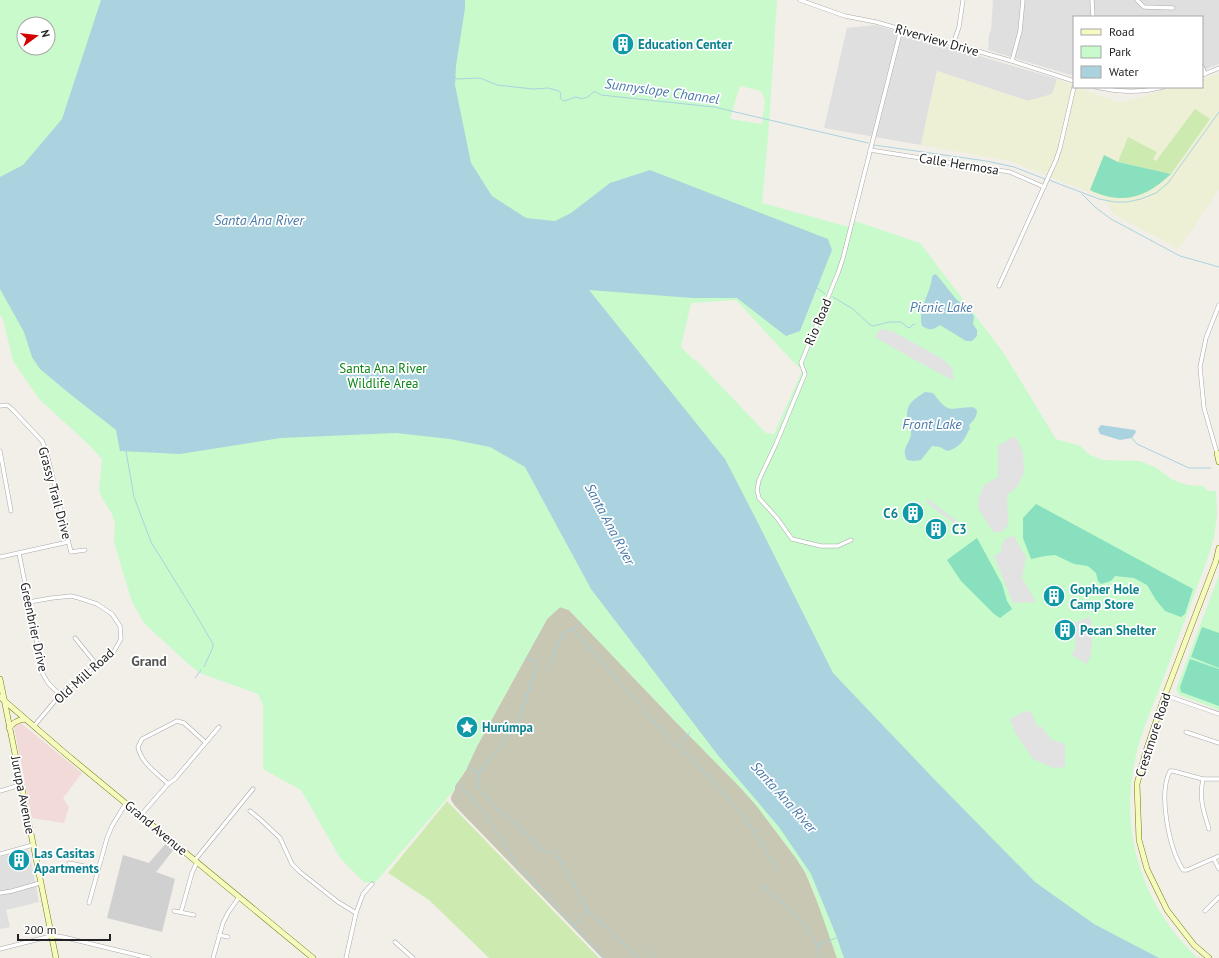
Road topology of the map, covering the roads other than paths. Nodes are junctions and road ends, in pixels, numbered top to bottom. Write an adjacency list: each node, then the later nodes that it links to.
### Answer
1 (800, 0): 8 (street, Riverview Drive)
2 (962, 0): 9 (street)
3 (1023, 0): 10 (street)
4 (1092, 0): 7 (street)
5 (1137, 0): 6 (street)
6 (1173, 8)
7 (1093, 16)
8 (901, 29): 9 (street, Riverview Drive); 18 (street, Rio Road)
9 (953, 44): 10 (street, Riverview Drive)
10 (1012, 61): 13 (street, Riverview Drive)
11 (1219, 68): 12 (street)
12 (1203, 74)
13 (1073, 81)
14 (1074, 88): 19 (street)
15 (1101, 88): 17 (street)
16 (1157, 88): 17 (street)
17 (1129, 89)
18 (871, 148): 19 (street, Calle Hermosa); 28 (street, Rio Road)
19 (1044, 187): 20 (street)
20 (999, 286)
21 (1219, 305): 24 (street)
22 (0, 406): 29 (street, Grassy Trail Drive)
23 (0, 451): 26 (street)
24 (1217, 453): 25 (street)
25 (1219, 462)
26 (2, 475): 27 (street)
27 (11, 511)
28 (851, 540)
29 (68, 542): 31 (street, Grassy Trail Drive); 32 (street)
30 (1219, 548): 39 (street, Crestmore Road)
31 (85, 550)
32 (19, 553): 33 (street); 34 (street, Greenbrier Drive)
33 (0, 556)
34 (30, 602): 36 (street, Old Mill Road); 38 (street, Greenbrier Drive)
35 (75, 638): 36 (street)
36 (97, 665): 38 (street, Old Mill Road)
37 (0, 680): 41 (street, Jurupa Avenue)
38 (60, 695): 44 (street, Old Mill Road)
39 (1166, 695): 42 (street); 90 (street, Crestmore Road)
40 (0, 697): 41 (street, Grand Avenue)
41 (5, 702): 43 (street, Grand Avenue); 46 (street, Jurupa Avenue)
42 (1219, 714)
43 (25, 719): 44 (street, Grand Avenue); 46 (street)
44 (34, 726): 56 (street, Grand Avenue)
45 (219, 727): 48 (street)
46 (9, 728): 53 (street, Jurupa Avenue)
47 (1186, 732): 49 (street)
48 (205, 742): 52 (street); 52 (street)
49 (1219, 742)
50 (1204, 779): 51 (street); 59 (street); 63 (street)
51 (1219, 779)
52 (168, 784): 58 (street)
53 (20, 785): 55 (street); 60 (street, Jurupa Avenue)
54 (253, 789): 64 (street)
55 (0, 791)
56 (126, 803): 58 (street, Grand Avenue); 66 (street)
57 (250, 811): 77 (street)
58 (141, 815): 64 (street, Grand Avenue)
59 (1209, 828)
60 (33, 845): 61 (street); 68 (street, Jurupa Avenue)
61 (0, 854)
62 (1219, 856): 63 (street)
63 (1214, 859): 67 (street)
64 (196, 861): 71 (street, Grand Avenue); 76 (street)
65 (68, 863): 66 (street)
66 (98, 869): 73 (street)
67 (1219, 869)
68 (40, 884): 70 (street); 80 (street, Jurupa Avenue)
69 (372, 884): 77 (street)
70 (0, 892)
71 (239, 897): 79 (street); 87 (street, Grand Avenue)
72 (1219, 897): 75 (street)
73 (88, 903)
74 (174, 911): 76 (street)
75 (1205, 911)
76 (181, 912): 78 (street)
77 (356, 913): 88 (street)
78 (194, 915)
79 (219, 935): 81 (street); 86 (street)
80 (51, 936): 83 (street); 84 (street, Jurupa Avenue); 85 (street)
81 (228, 937)
82 (395, 942): 89 (street)
83 (0, 949)
84 (56, 958)
85 (149, 958)
86 (213, 958)
87 (313, 958)
88 (346, 958)
89 (412, 958)
90 (1209, 958)

